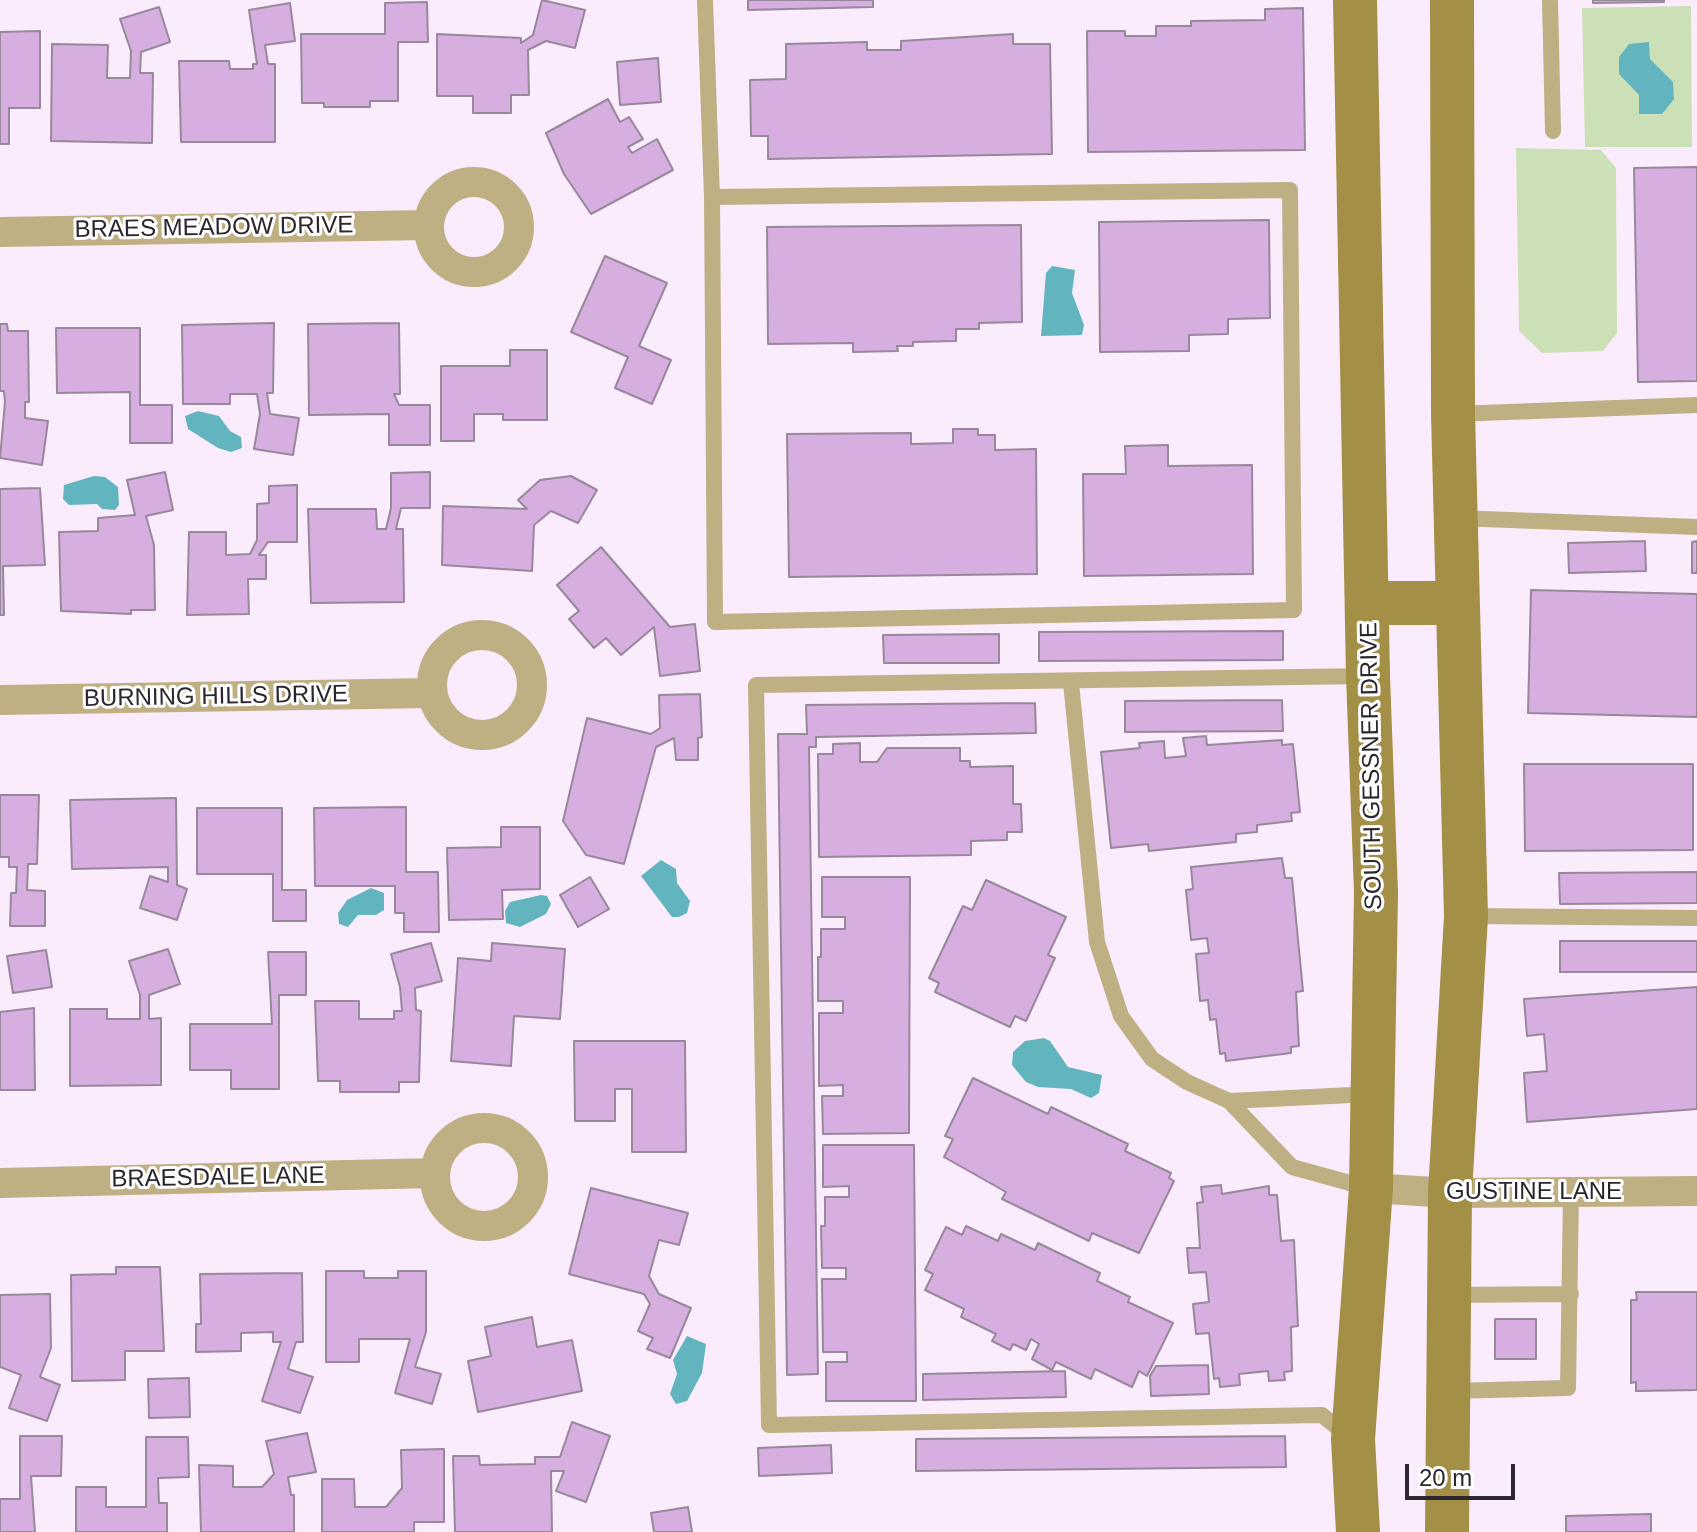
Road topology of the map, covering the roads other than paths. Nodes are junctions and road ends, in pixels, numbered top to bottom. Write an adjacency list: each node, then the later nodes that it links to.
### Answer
1 (705, 0): 6 (lane)
2 (1355, 0): 13 (main road, SOUTH GESSNER DRIVE)
3 (1452, 0): 10 (main road)
4 (1550, 0): 5 (lane)
5 (1553, 131)
6 (712, 197): 6 (lane)
7 (428, 225): 8 (street, BRAES MEADOW DRIVE)
8 (0, 232)
9 (1697, 405): 10 (lane)
10 (1453, 414): 11 (main road)
11 (1455, 518): 12 (lane); 14 (main road)
12 (1697, 527)
13 (1368, 603): 14 (main road); 15 (main road, SOUTH GESSNER DRIVE)
14 (1456, 603): 19 (main road)
15 (1368, 676): 16 (lane); 21 (main road, SOUTH GESSNER DRIVE)
16 (1071, 683): 22 (lane); 32 (lane)
17 (432, 693): 18 (street, BURNING HILLS DRIVE)
18 (0, 700)
19 (1466, 916): 20 (lane); 28 (main road)
20 (1697, 918)
21 (1372, 1094): 22 (lane); 25 (main road, SOUTH GESSNER DRIVE)
22 (1229, 1101): 25 (lane)
23 (435, 1173): 24 (street, BRAESDALE LANE)
24 (0, 1183)
25 (1371, 1188): 28 (street, GUSTINE LANE); 32 (main road, SOUTH GESSNER DRIVE)
26 (1697, 1191): 27 (street, GUSTINE LANE)
27 (1571, 1192): 28 (street, GUSTINE LANE); 29 (lane)
28 (1450, 1193): 30 (main road)
29 (1571, 1294): 30 (lane); 31 (lane)
30 (1449, 1295): 31 (main road)
31 (1448, 1391): 34 (main road)
32 (1353, 1439): 33 (main road, SOUTH GESSNER DRIVE)
33 (1358, 1532)
34 (1447, 1532)

